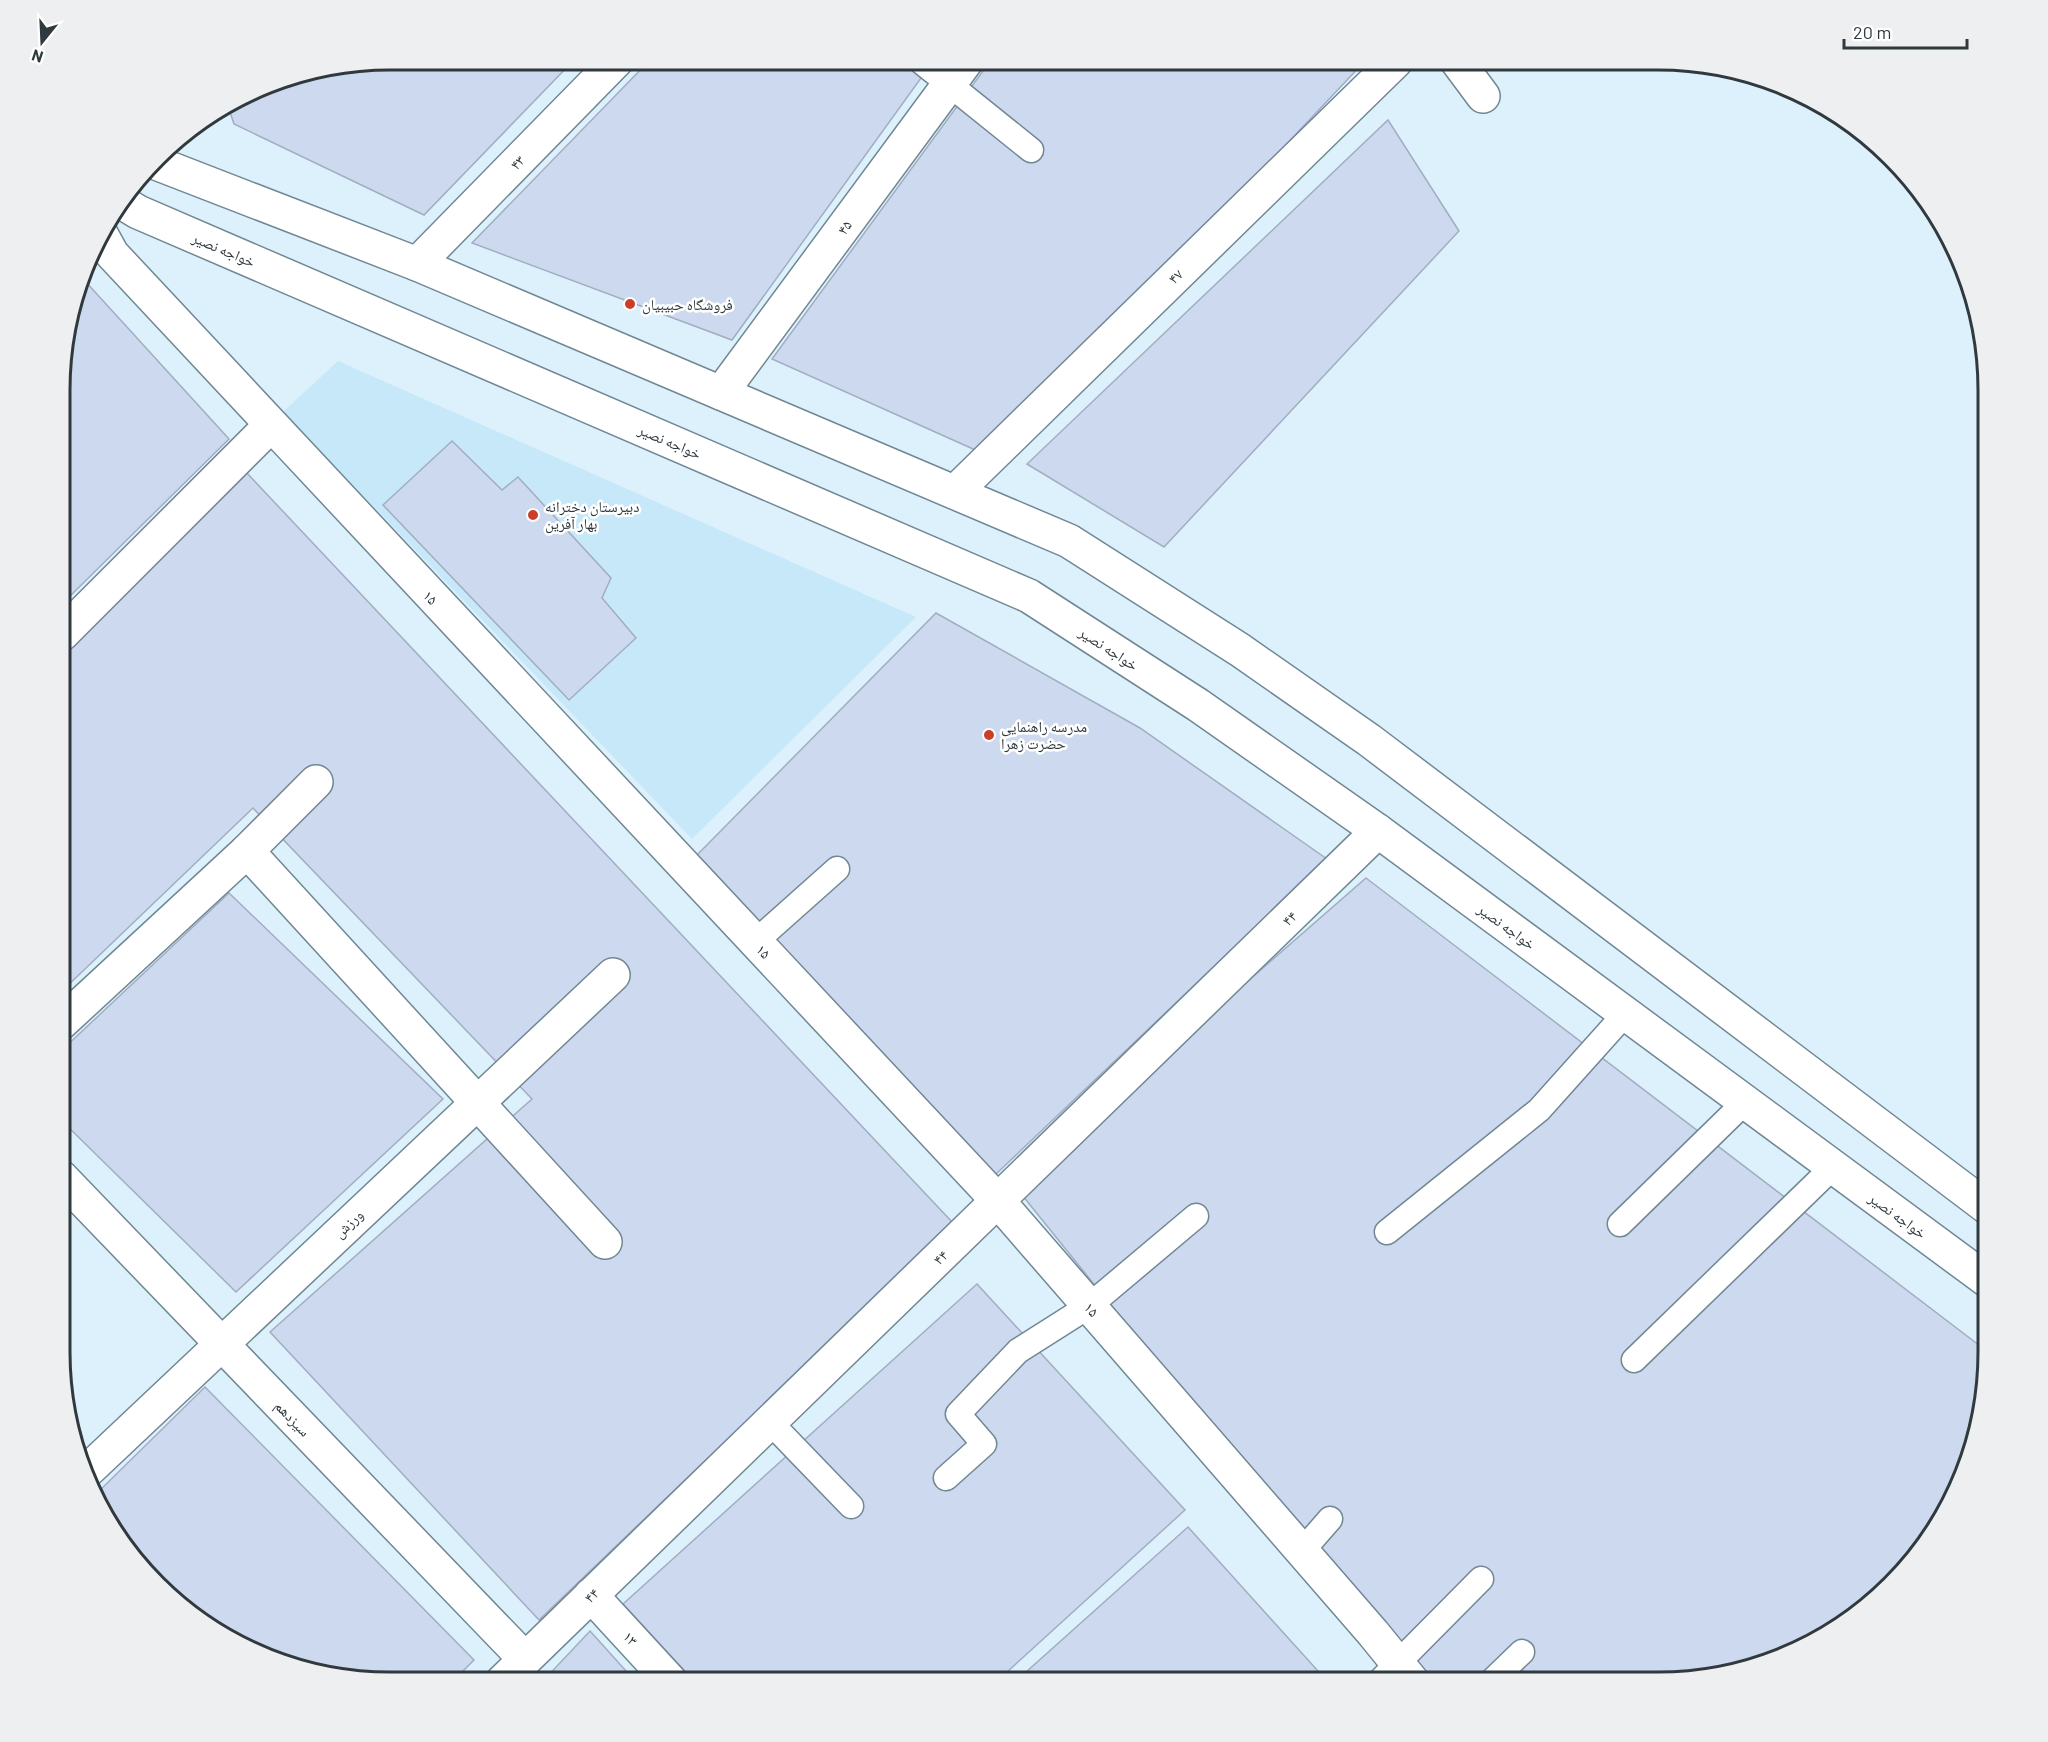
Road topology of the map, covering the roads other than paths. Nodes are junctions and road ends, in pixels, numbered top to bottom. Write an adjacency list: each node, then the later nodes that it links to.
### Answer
1 (606, 71): 10 (street, ۴۳)
2 (1386, 71): 13 (street, ۴۷)
3 (1464, 71): 5 (street)
4 (959, 72): 6 (lane); 11 (street, ۴۵)
5 (1483, 96)
6 (1031, 150)
7 (162, 166): 10 (street)
8 (130, 207): 16 (street, خواجه نصیر)
9 (106, 244): 12 (street, ۱۵)
10 (417, 264): 11 (street)
11 (721, 393): 13 (street)
12 (270, 426): 14 (street); 19 (street, ۱۵)
13 (955, 492): 27 (street)
14 (70, 626)
15 (316, 782): 17 (street)
16 (1378, 831): 21 (street, خواجه نصیر); 28 (street, ۴۴)
17 (247, 851): 22 (street); 23 (street)
18 (837, 869): 19 (lane)
19 (755, 942): 28 (street, ۱۵)
20 (613, 975): 23 (street, ورزش)
21 (1625, 1014): 24 (street, خواجه نصیر); 31 (lane)
22 (70, 1016)
23 (476, 1101): 32 (street); 35 (street, ورزش)
24 (1745, 1102): 25 (street, خواجه نصیر); 30 (lane)
25 (1833, 1167): 33 (street, خواجه نصیر); 36 (lane)
26 (70, 1186): 35 (street, سیزدهم)
27 (1978, 1200)
28 (998, 1201): 34 (street, ۱۵); 37 (street, ۴۴)
29 (1196, 1216): 34 (lane)
30 (1620, 1224)
31 (1387, 1232)
32 (605, 1242)
33 (1978, 1274)
34 (1089, 1306): 39 (lane); 42 (street, ۱۵)
35 (221, 1343): 38 (street, ورزش); 46 (street, سیزدهم)
36 (1634, 1360)
37 (770, 1422): 40 (lane); 44 (street, ۴۴)
38 (92, 1466)
39 (946, 1478)
40 (851, 1506)
41 (1330, 1519): 42 (lane)
42 (1302, 1551): 49 (street, ۱۵)
43 (1481, 1579): 50 (lane)
44 (591, 1595): 46 (street, ۴۴); 48 (street, ۱۳)
45 (1522, 1652): 51 (lane)
46 (525, 1659): 47 (street, ۴۴)
47 (511, 1672)
48 (662, 1672)
49 (1394, 1672)
50 (1400, 1672)
51 (1501, 1672)

